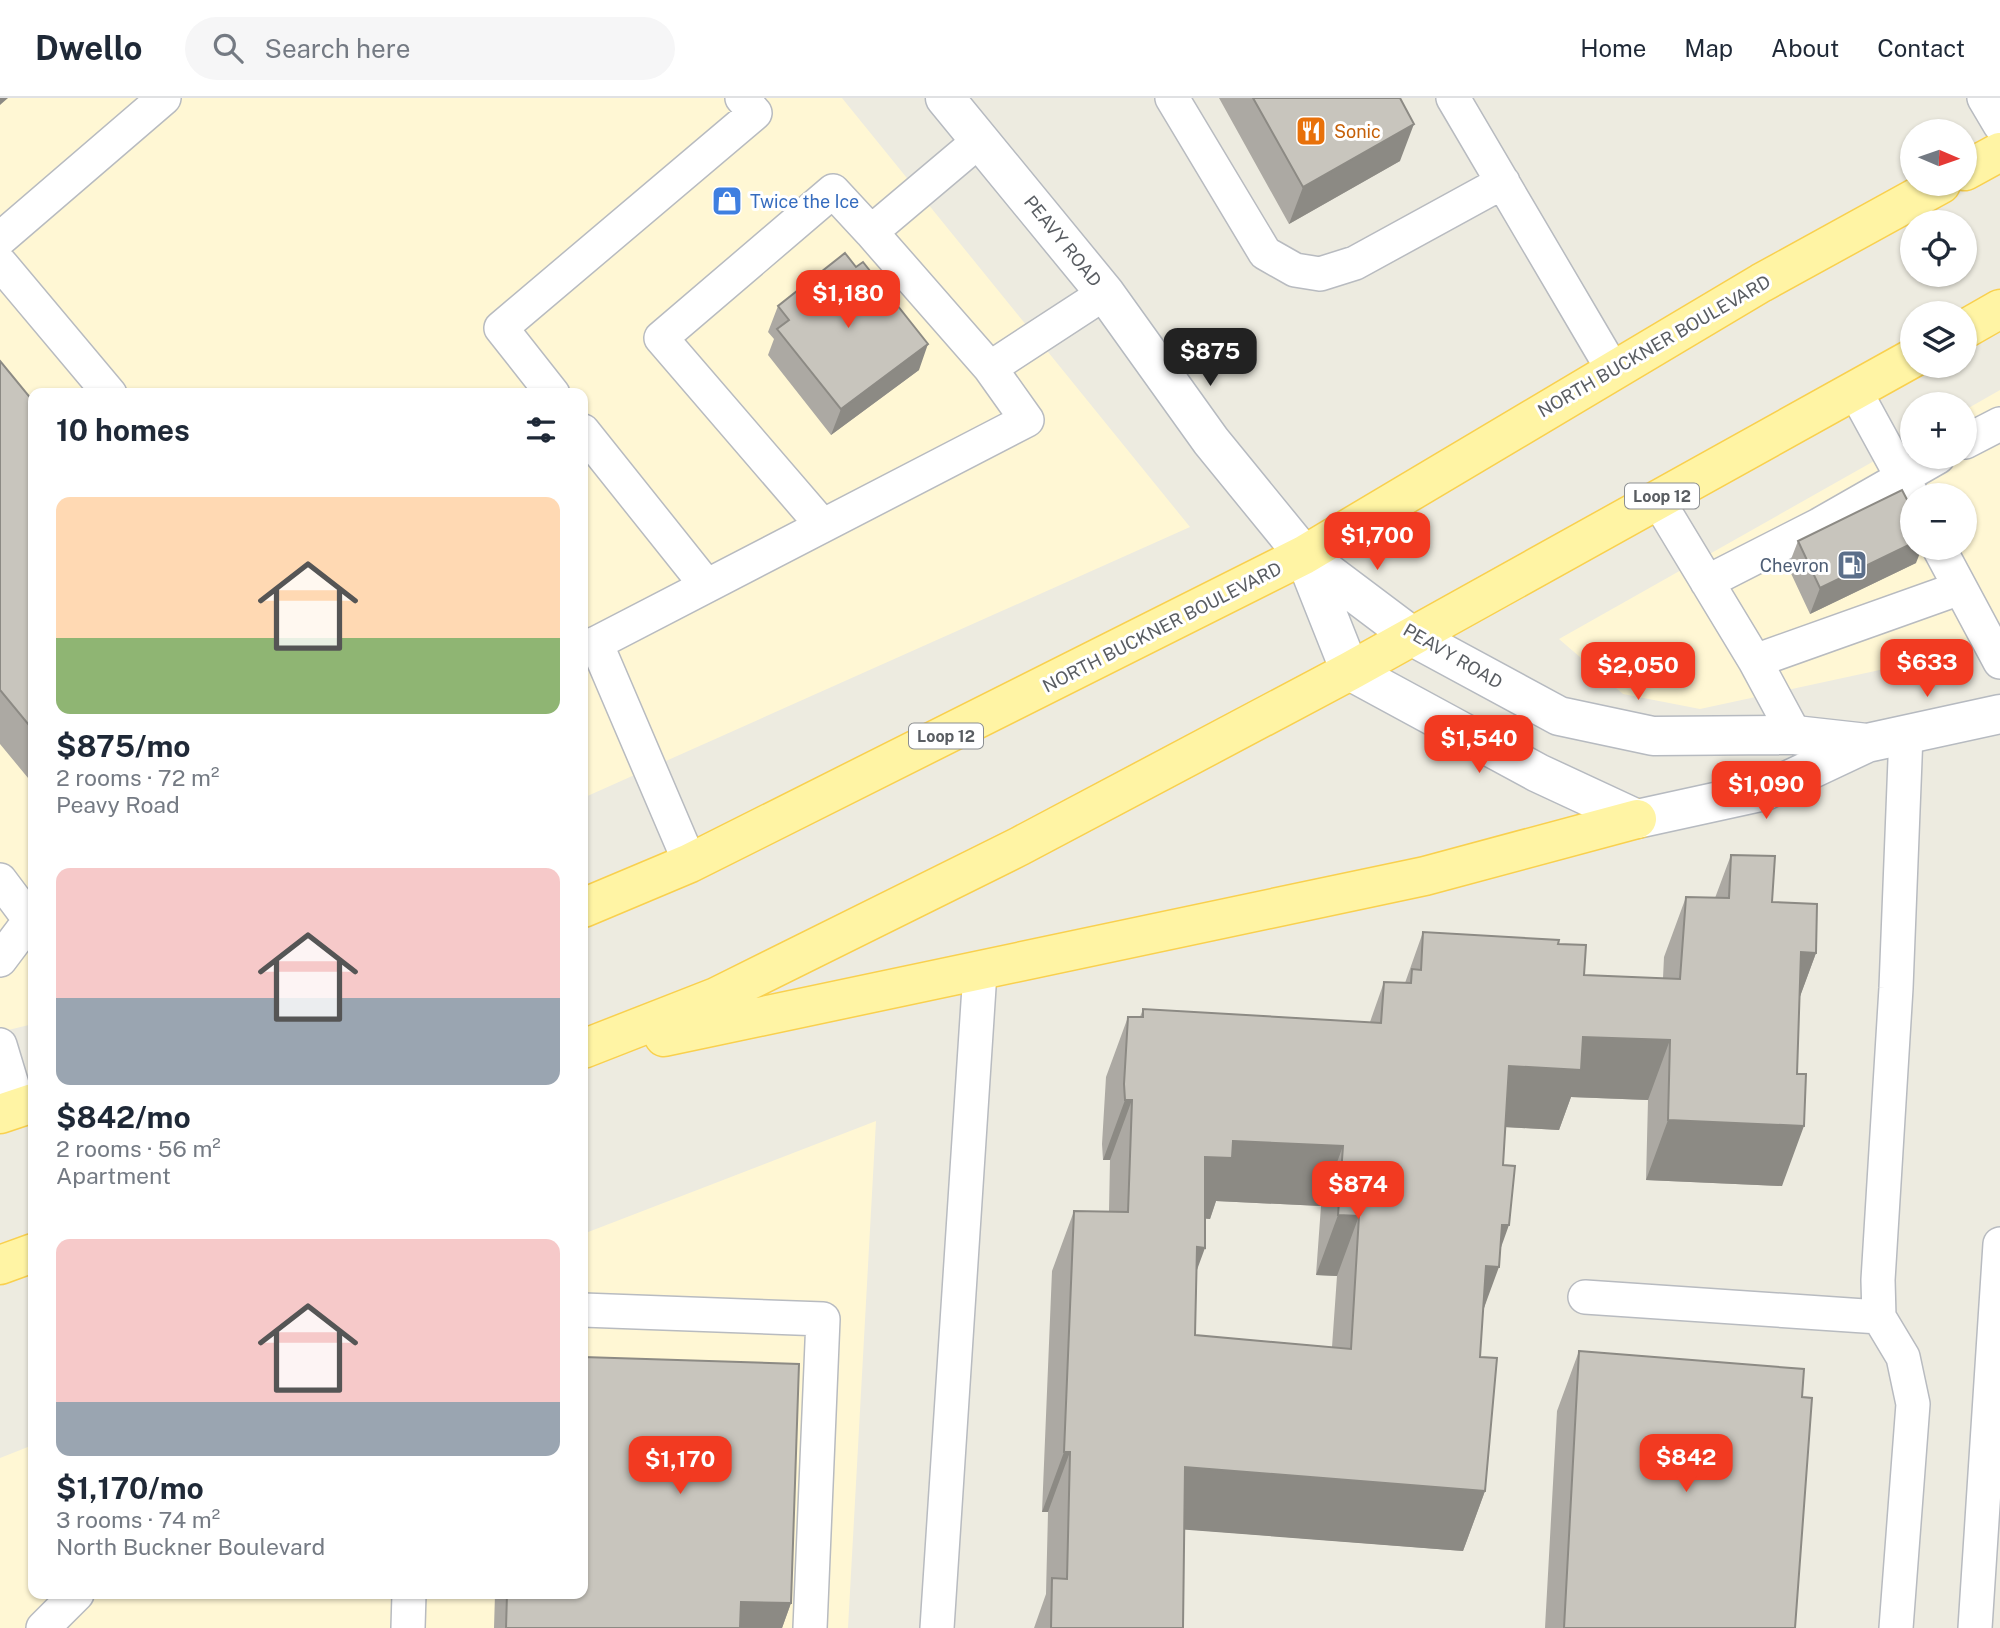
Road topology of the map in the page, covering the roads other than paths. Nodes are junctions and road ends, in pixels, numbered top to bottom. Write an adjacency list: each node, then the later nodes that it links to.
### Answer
1 (164, 98): 14 (lane)
2 (742, 98): 23 (lane)
3 (945, 98): 8 (street, PEAVY ROAD)
4 (1172, 98): 11 (lane)
5 (1453, 98): 11 (lane)
6 (1984, 98): 7 (lane)
7 (2000, 125)
8 (980, 140): 13 (lane); 16 (street, PEAVY ROAD)
9 (2000, 152): 10 (main road)
10 (1978, 164)
11 (1503, 182): 21 (lane)
12 (1919, 196): 21 (main road, NORTH BUCKNER BOULEVARD / Loop 12)
13 (871, 232): 20 (lane); 33 (lane)
14 (0, 239)
15 (0, 263): 22 (lane)
16 (1105, 292): 20 (lane); 34 (street, PEAVY ROAD)
17 (2000, 309): 18 (main road)
18 (1977, 322)
19 (1900, 365): 24 (main road, Loop 12)
20 (990, 368): 33 (lane)
21 (1614, 370): 34 (main road, NORTH BUCKNER BOULEVARD / Loop 12)
22 (105, 388)
23 (548, 388)
24 (1855, 391): 29 (lane); 32 (main road, Loop 12)
25 (2000, 424): 26 (lane)
26 (1977, 436)
27 (588, 437): 37 (lane)
28 (1926, 469): 30 (lane)
29 (1905, 483)
30 (1911, 483)
31 (1900, 490): 36 (lane)
32 (1657, 499): 36 (lane); 39 (main road, Loop 12)
33 (822, 525): 37 (lane)
34 (1304, 555): 39 (street, PEAVY ROAD); 43 (street, PEAVY ROAD); 49 (main road, NORTH BUCKNER BOULEVARD / Loop 12)
35 (1945, 560): 38 (lane)
36 (1707, 582): 42 (lane)
37 (706, 585): 41 (lane)
38 (1960, 589): 40 (lane); 42 (lane)
39 (1413, 637): 43 (main road, Loop 12); 46 (street, PEAVY ROAD)
40 (1995, 642)
41 (589, 647): 49 (lane)
42 (1755, 661): 46 (lane)
43 (1350, 671): 48 (street); 57 (main road, Loop 12)
44 (2000, 714): 45 (street, PEAVY ROAD)
45 (1906, 734): 47 (street, PEAVY ROAD); 65 (lane)
46 (1795, 735): 47 (street, PEAVY ROAD)
47 (1867, 743): 48 (street, PEAVY ROAD)
48 (1637, 819): 55 (main road)
49 (690, 863): 51 (main road, NORTH BUCKNER BOULEVARD / Loop 12)
50 (0, 880): 52 (lane)
51 (588, 906)
52 (28, 914)
53 (28, 924): 54 (lane)
54 (0, 960)
55 (981, 972): 58 (main road); 71 (lane)
56 (0, 1045): 59 (lane)
57 (588, 1049)
58 (588, 1050)
59 (17, 1109)
60 (2000, 1244): 73 (lane)
61 (28, 1255): 62 (main road)
62 (0, 1265)
63 (1585, 1297): 65 (lane)
64 (588, 1310): 70 (lane)
65 (1879, 1317): 72 (lane)
66 (72, 1599): 68 (lane)
67 (409, 1599): 69 (lane)
68 (43, 1628)
69 (408, 1628)
70 (810, 1628)
71 (937, 1628)
72 (1896, 1628)
73 (1975, 1628)

